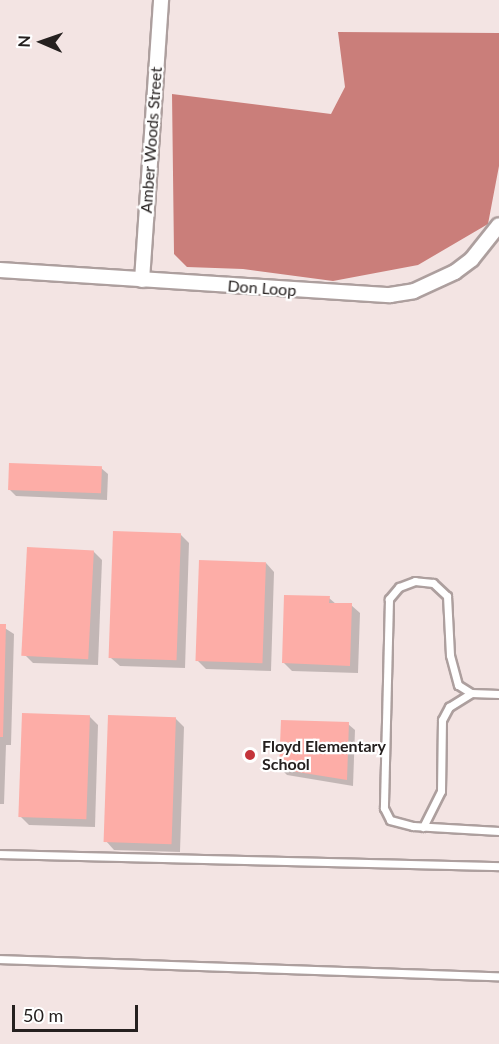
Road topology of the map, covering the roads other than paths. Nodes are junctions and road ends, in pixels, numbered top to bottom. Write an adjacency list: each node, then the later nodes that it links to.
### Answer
1 (161, 0): 4 (street, Amber Woods Street)
2 (499, 225): 4 (street, Don Loop)
3 (0, 270): 4 (street, Don Loop)
4 (142, 280)
5 (471, 693): 6 (lane); 7 (lane); 7 (lane)
6 (499, 694)
7 (423, 827): 8 (lane)
8 (499, 831)
9 (0, 854): 10 (lane)
10 (499, 866)
11 (0, 959): 12 (lane)
12 (499, 976)

